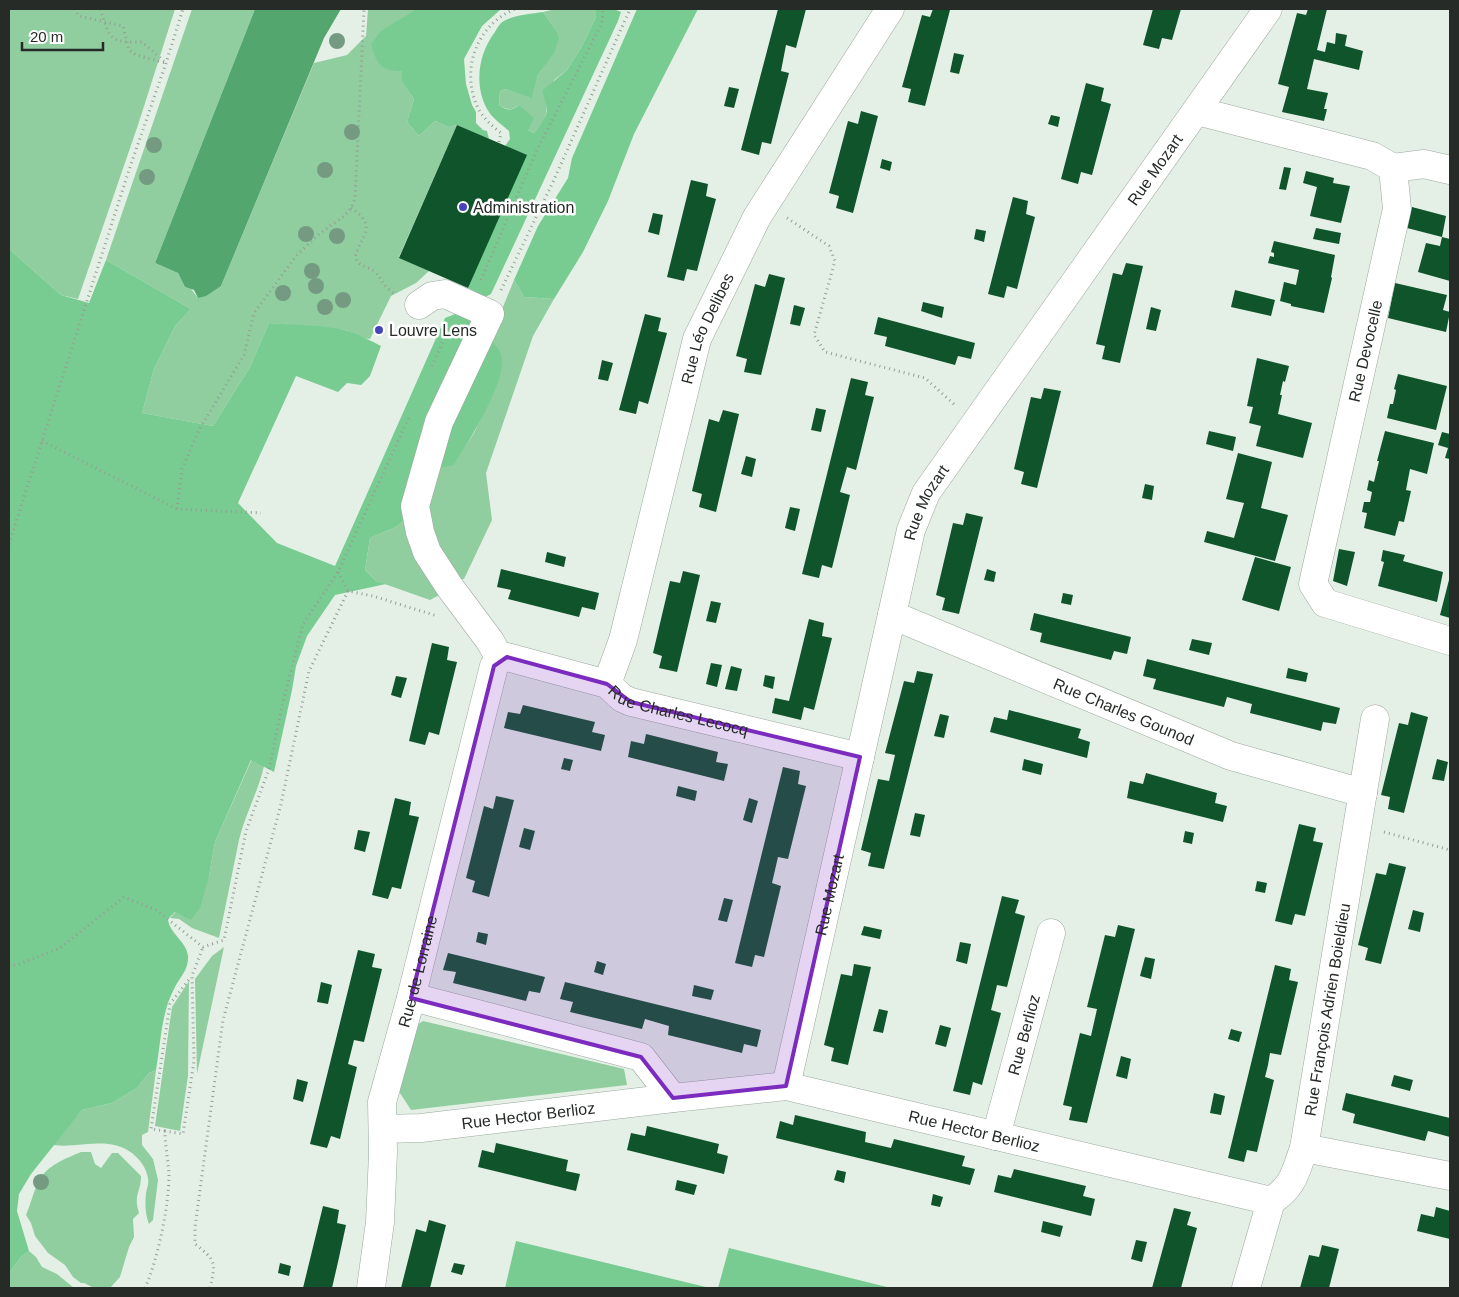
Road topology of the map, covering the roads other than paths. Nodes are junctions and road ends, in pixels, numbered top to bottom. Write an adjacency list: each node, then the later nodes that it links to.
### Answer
1 (890, 9): 10 (street, Rue Léo Delibes)
2 (1268, 9): 3 (street, Rue Mozart)
3 (1197, 111): 4 (street); 7 (street, Rue Mozart)
4 (1393, 168): 5 (street); 8 (street, Rue Devocelle)
5 (1450, 170)
6 (419, 306): 9 (street)
7 (892, 615): 12 (street, Rue Mozart); 13 (street, Rue Charles Gounod)
8 (1450, 641)
9 (500, 660): 10 (street, Rue Charles Lecocq); 15 (street, Rue de Lorraine)
10 (608, 684): 12 (street, Rue Charles Lecocq)
11 (1375, 719): 13 (street, Rue François Adrien Boieldieu)
12 (860, 757): 16 (street, Rue Mozart)
13 (1363, 793): 20 (street, Rue François Adrien Boieldieu)
14 (1052, 933): 19 (street, Rue Berlioz)
15 (411, 998): 17 (street); 18 (street, Rue de Lorraine)
16 (786, 1086): 17 (street, Rue Hector Berlioz); 19 (street, Rue Hector Berlioz)
17 (673, 1098): 18 (street, Rue Hector Berlioz)
18 (384, 1130): 23 (street, Rue de Lorraine)
19 (996, 1136): 22 (street, Rue Hector Berlioz)
20 (1304, 1148): 21 (street); 22 (street, Rue François Adrien Boieldieu)
21 (1450, 1176)
22 (1272, 1201): 24 (street)
23 (371, 1288)
24 (1246, 1288)

